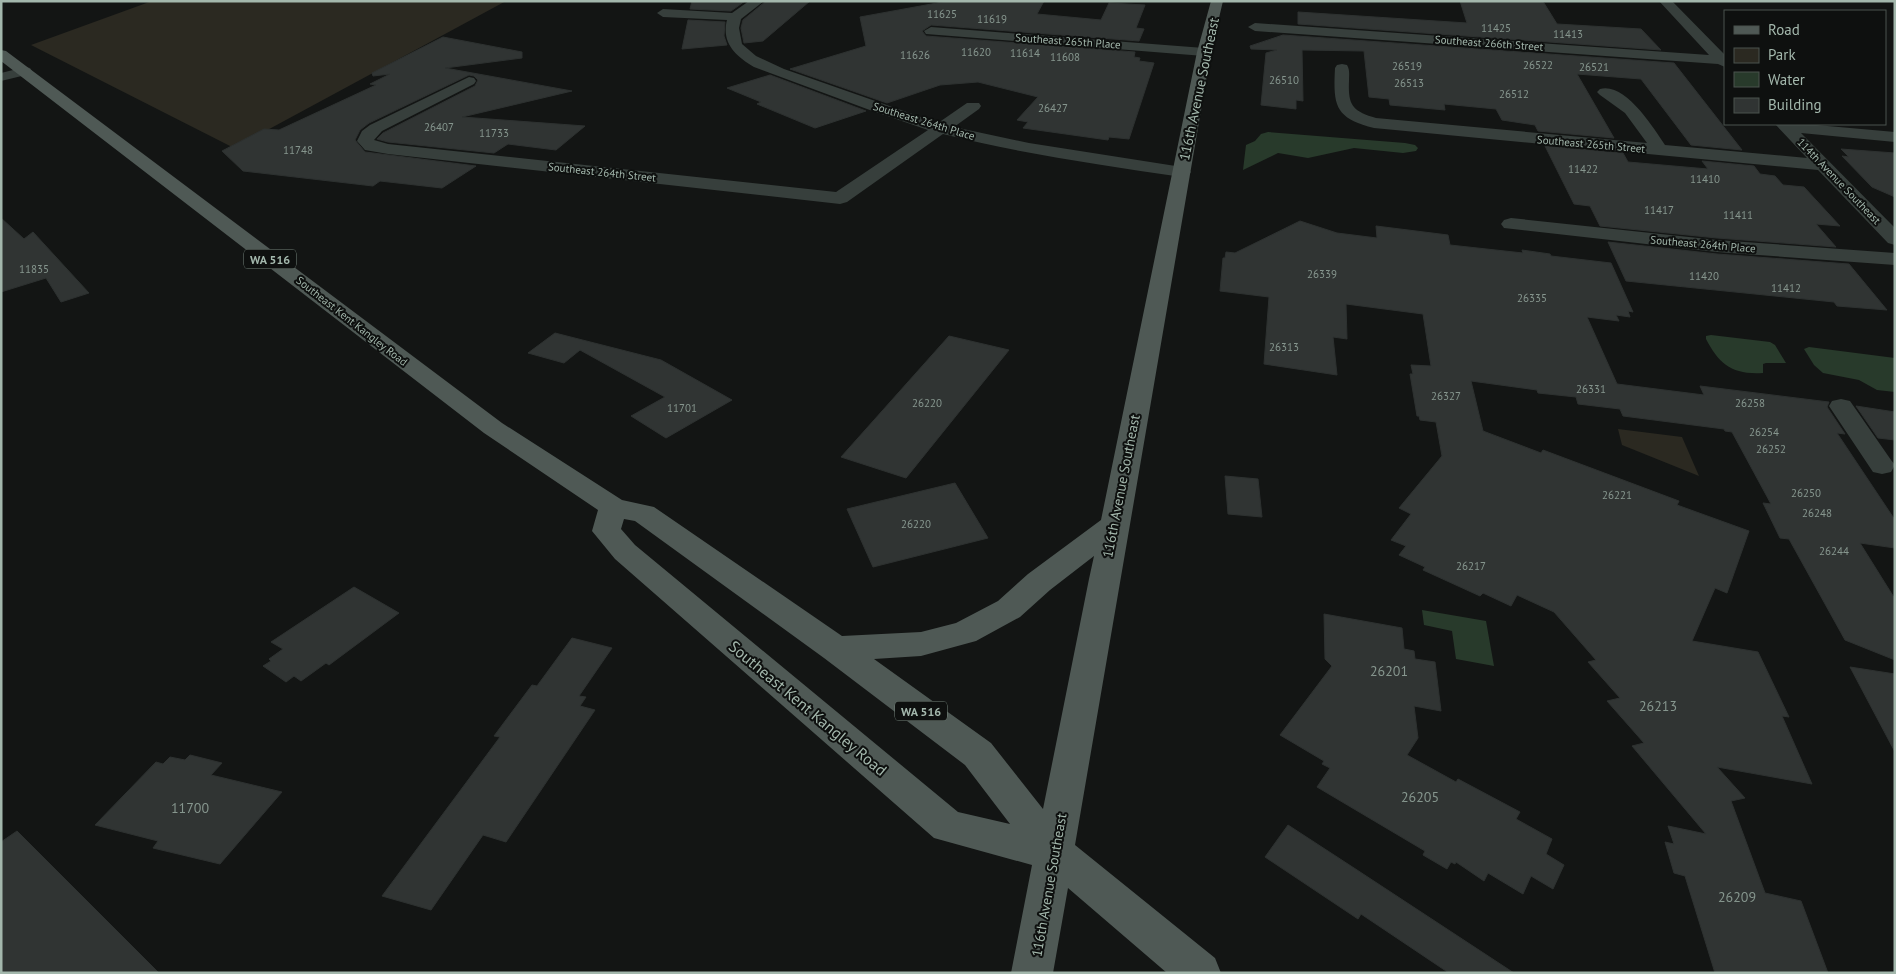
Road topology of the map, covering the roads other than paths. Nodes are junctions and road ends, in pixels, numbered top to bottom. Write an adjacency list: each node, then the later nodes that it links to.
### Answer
1 (758, 1): 5 (street)
2 (1217, 1): 8 (main road, 116th Avenue Southeast)
3 (1665, 1): 10 (street)
4 (663, 13): 5 (street)
5 (735, 17): 18 (street, Southeast 264th Place)
6 (1256, 27): 10 (street, Southeast 266th Street)
7 (931, 31): 8 (street, Southeast 265th Place)
8 (1204, 52): 22 (main road, 116th Avenue Southeast)
9 (1, 54): 12 (main road, Southeast Kent Kangley Road / WA 516)
10 (1723, 62)
11 (1342, 68): 20 (street, Southeast 265th Street)
12 (25, 71): 13 (street); 28 (main road, Southeast Kent Kangley Road / WA 516)
13 (1, 76)
14 (469, 81): 18 (street, Southeast 264th Street)
15 (1605, 92): 20 (street)
16 (973, 106): 18 (street)
17 (1785, 126): 19 (street); 21 (street, 114th Avenue Southeast)
18 (939, 128): 22 (street, Southeast 264th Place)
19 (1895, 137)
20 (1660, 150): 21 (street, Southeast 265th Street)
21 (1823, 165): 24 (street, 114th Avenue Southeast)
22 (1182, 172): 29 (main road, 116th Avenue Southeast)
23 (1511, 224): 25 (street, Southeast 264th Place)
24 (1895, 239)
25 (1895, 259)
26 (1841, 406): 27 (street)
27 (1891, 472)
28 (613, 507): 30 (main road, Southeast Kent Kangley Road / WA 516); 31 (main road, Southeast Kent Kangley Road / WA 516)
29 (1114, 525): 30 (main road); 31 (main road, 116th Avenue Southeast)
30 (836, 648): 31 (main road, Southeast Kent Kangley Road / WA 516)
31 (1055, 853): 32 (main road, 116th Avenue Southeast); 33 (main road, Southeast Kent Kangley Road / WA 516)
32 (1032, 973)
33 (1200, 973)

